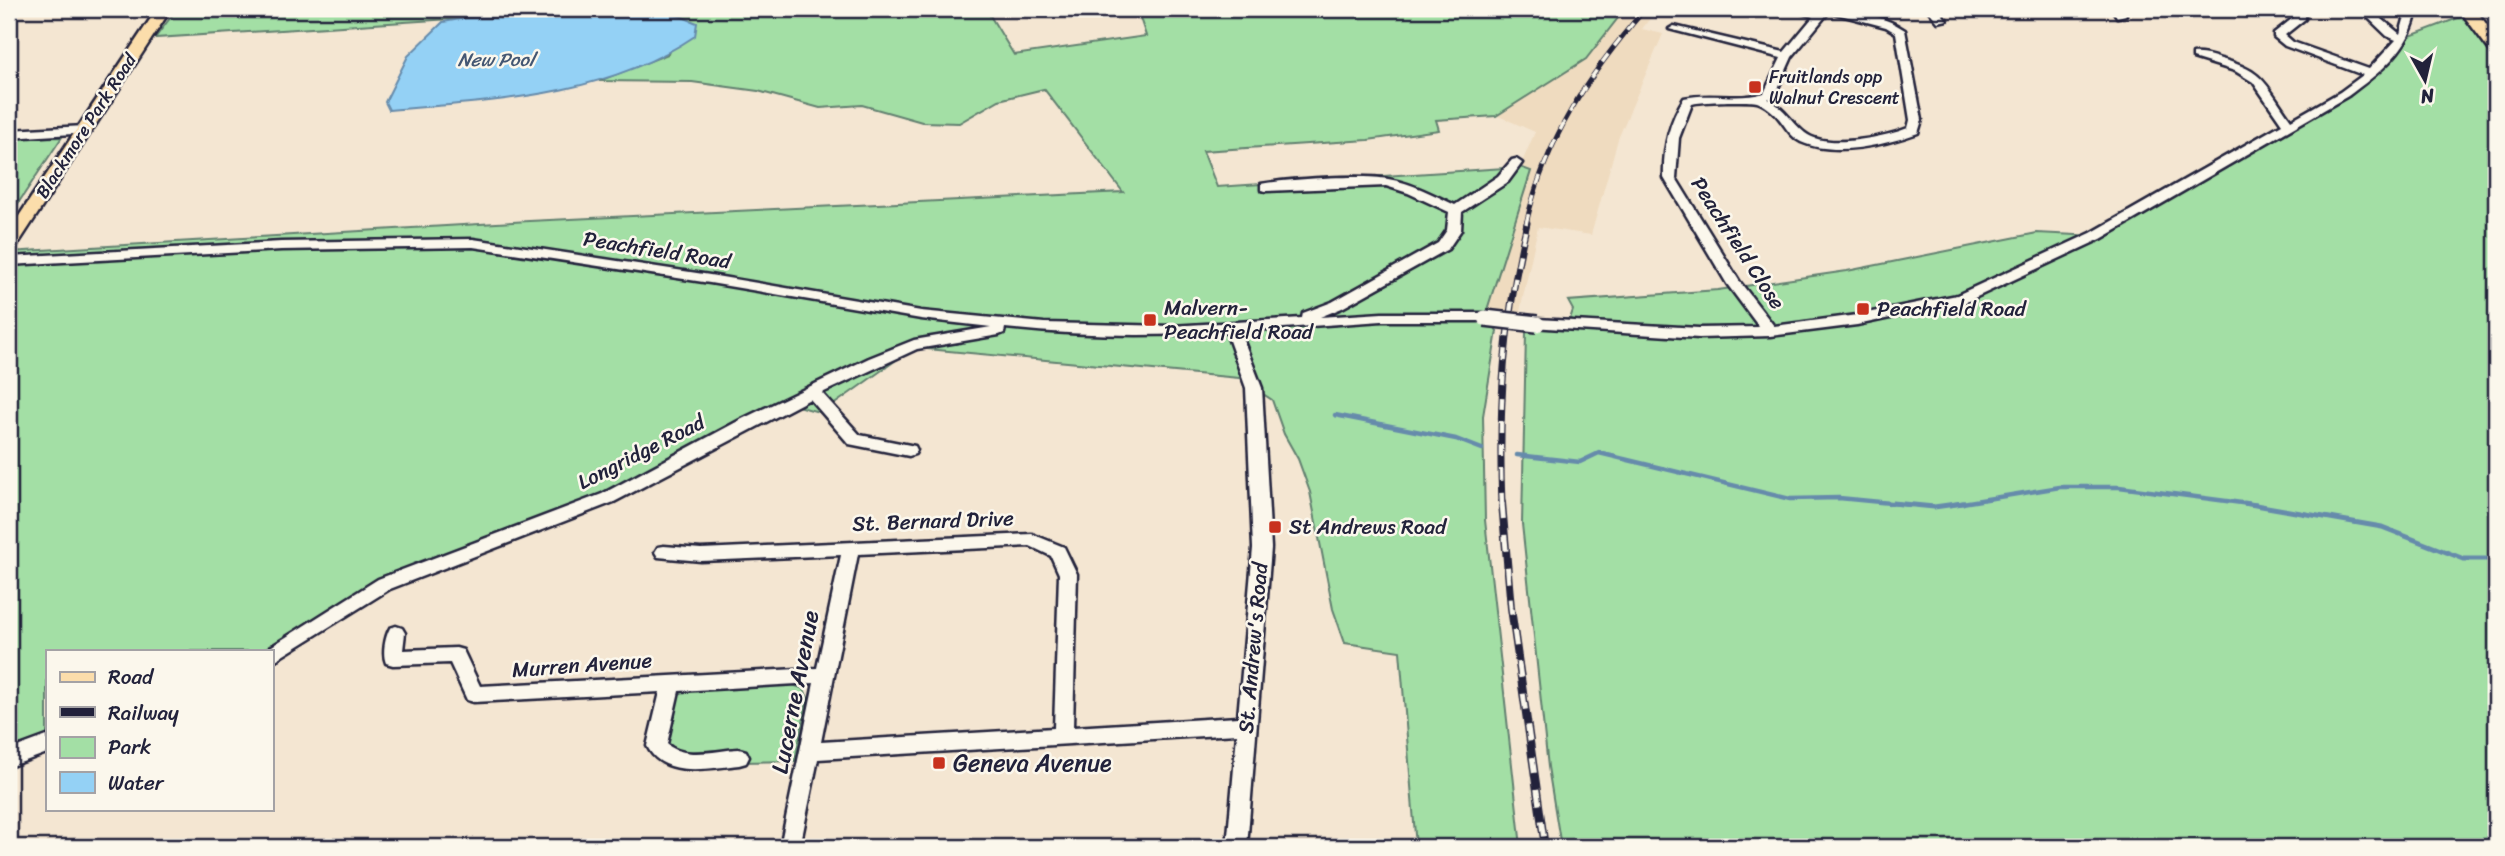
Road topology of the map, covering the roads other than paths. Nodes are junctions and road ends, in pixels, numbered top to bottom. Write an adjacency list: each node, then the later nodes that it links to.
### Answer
1 (164, 9): 21 (main road, Blackmore Park Road)
2 (1795, 9): 8 (street)
3 (1832, 9): 19 (street)
4 (1932, 9): 10 (street)
5 (2364, 9): 14 (street)
6 (2412, 9): 14 (street, Peachfield Road)
7 (2467, 9): 15 (highway)
8 (1823, 12): 16 (street)
9 (2279, 18): 13 (street)
10 (1942, 20)
11 (1674, 29): 16 (street)
12 (2264, 32): 13 (street)
13 (2278, 35): 18 (street)
14 (2402, 39): 18 (street, Peachfield Road)
15 (2496, 48)
16 (1787, 56): 19 (street)
17 (2197, 56): 20 (street)
18 (2372, 74): 20 (street, Peachfield Road)
19 (1760, 99): 31 (street, Peachfield Close)
20 (2290, 126): 31 (street, Peachfield Road)
21 (85, 130): 22 (street); 26 (main road, Blackmore Park Road)
22 (9, 134)
23 (1517, 163): 25 (street)
24 (1266, 187): 25 (street)
25 (1456, 210): 28 (street, Peachfield Road)
26 (9, 244)
27 (9, 261): 30 (street, Peachfield Road)
28 (1296, 321): 29 (street, Peachfield Road); 31 (street, Peachfield Road, bridge)
29 (1231, 327): 30 (street, Peachfield Road); 40 (street, St. Andrew's Road)
30 (1044, 328): 32 (street, Longridge Road)
31 (1770, 331)
32 (811, 391): 33 (street); 37 (street, Longridge Road)
33 (909, 450)
34 (851, 547): 35 (street, St. Bernard Drive); 38 (street, Lucerne Avenue); 41 (street, St. Bernard Drive)
35 (664, 552)
36 (396, 633): 39 (street, Murren Avenue)
37 (273, 655)
38 (824, 675): 39 (street, Murren Avenue); 43 (street, Lucerne Avenue)
39 (672, 682): 44 (street)
40 (1245, 725): 41 (street); 47 (street, St. Andrew's Road)
41 (1063, 735): 43 (street)
42 (46, 744): 45 (street)
43 (810, 751): 46 (street, Lucerne Avenue)
44 (738, 757)
45 (9, 759)
46 (790, 847)
47 (1237, 847)

